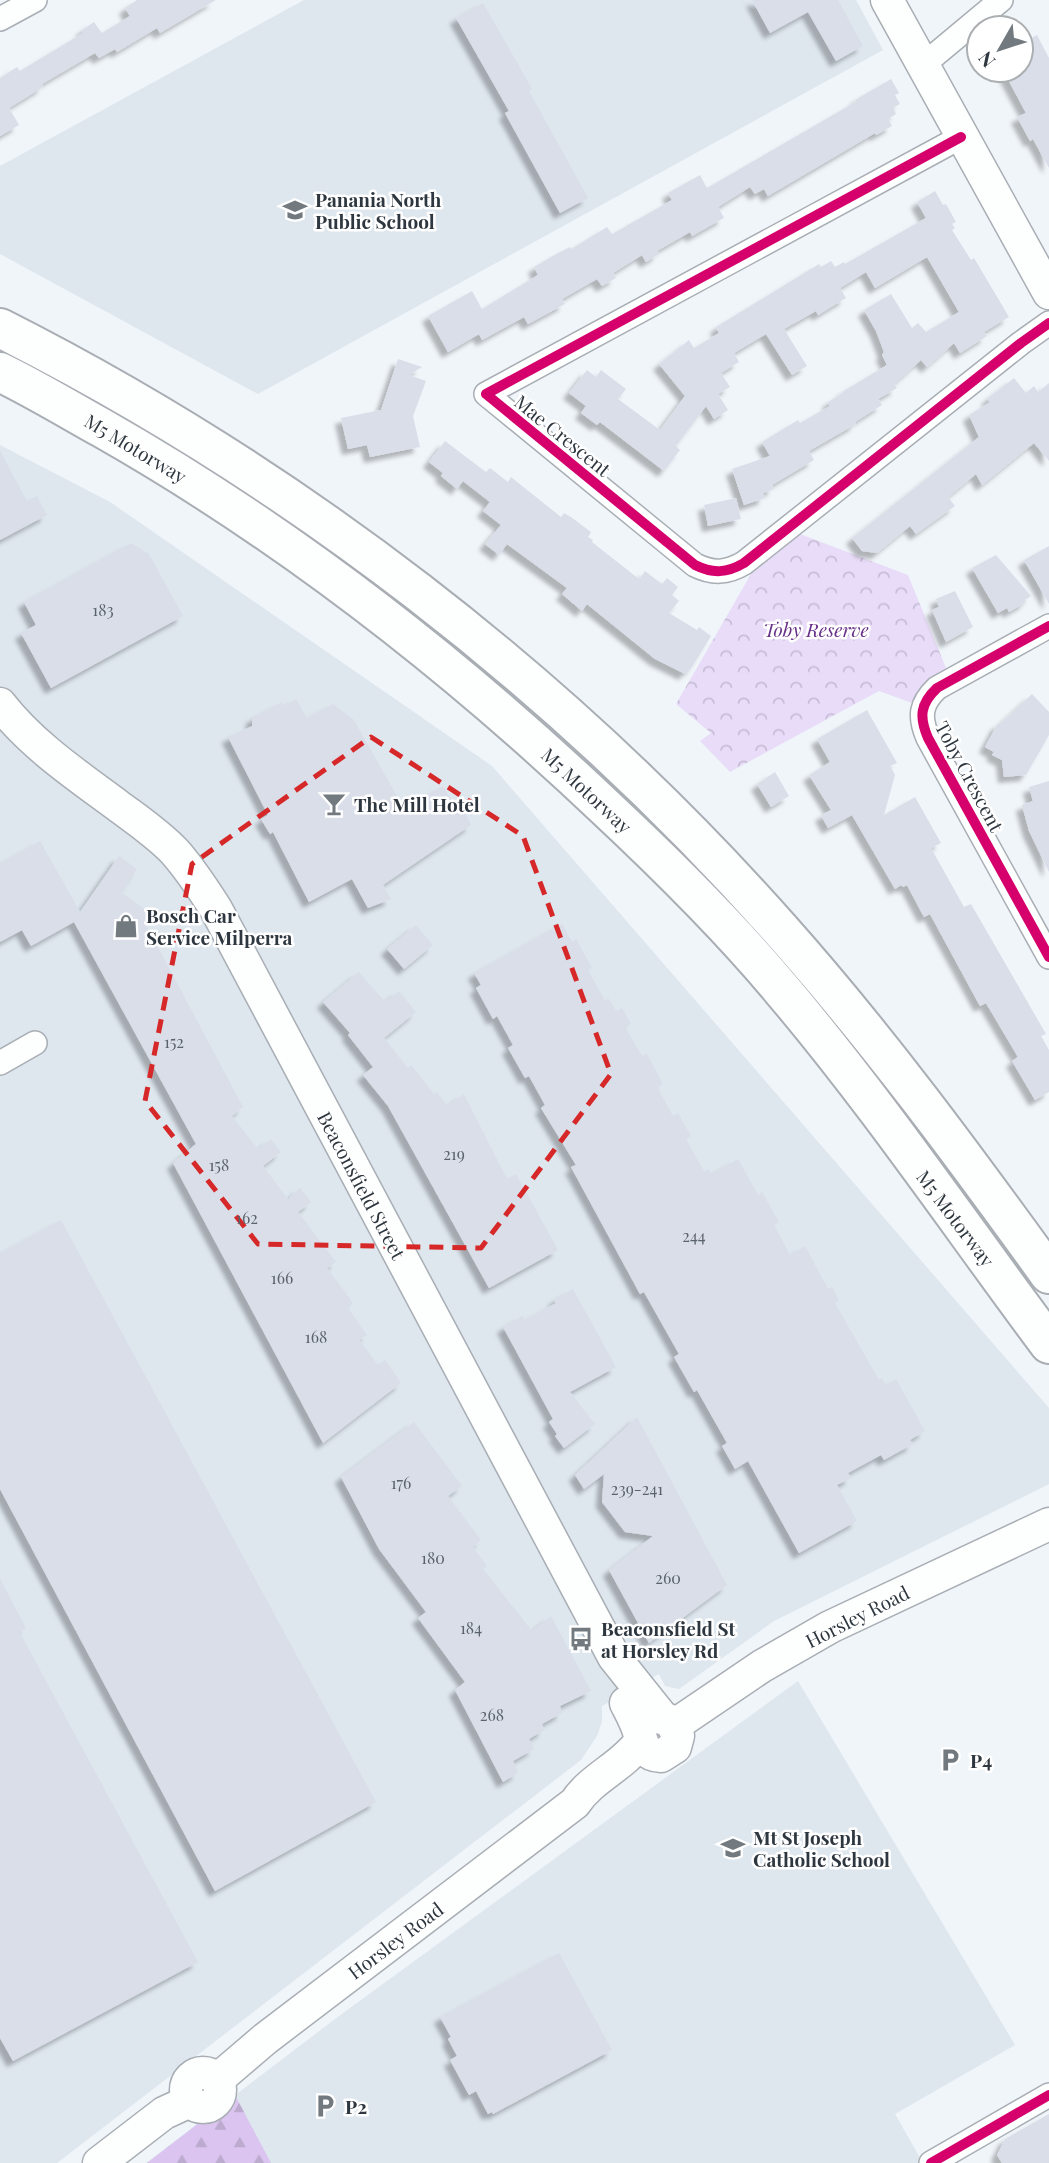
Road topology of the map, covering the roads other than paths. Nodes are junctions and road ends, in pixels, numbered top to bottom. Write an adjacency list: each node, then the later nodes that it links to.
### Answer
1 (35, 0): 4 (street)
2 (887, 0): 5 (main road)
3 (1001, 0): 5 (street)
4 (0, 19)
5 (923, 65): 6 (main road)
6 (961, 137): 7 (main road); 8 (street, Mae Crescent)
7 (1044, 272)
8 (1049, 323)
9 (0, 328): 16 (highway, M5 Motorway)
10 (0, 372): 17 (highway, M5 Motorway)
11 (1049, 626): 13 (street, Toby Crescent)
12 (0, 704): 19 (main road, Beaconsfield Street)
13 (1049, 957)
14 (35, 1043): 15 (street)
15 (0, 1063)
16 (1049, 1274)
17 (1049, 1344)
18 (1049, 1524): 21 (main road, Horsley Road)
19 (614, 1657): 20 (main road); 21 (main road, Beaconsfield Street)
20 (626, 1703): 21 (main road); 22 (main road)
21 (654, 1734): 22 (main road, Horsley Road)
22 (578, 1798): 24 (main road, Horsley Road)
23 (1049, 2095): 25 (street)
24 (99, 2163)
25 (931, 2163)

